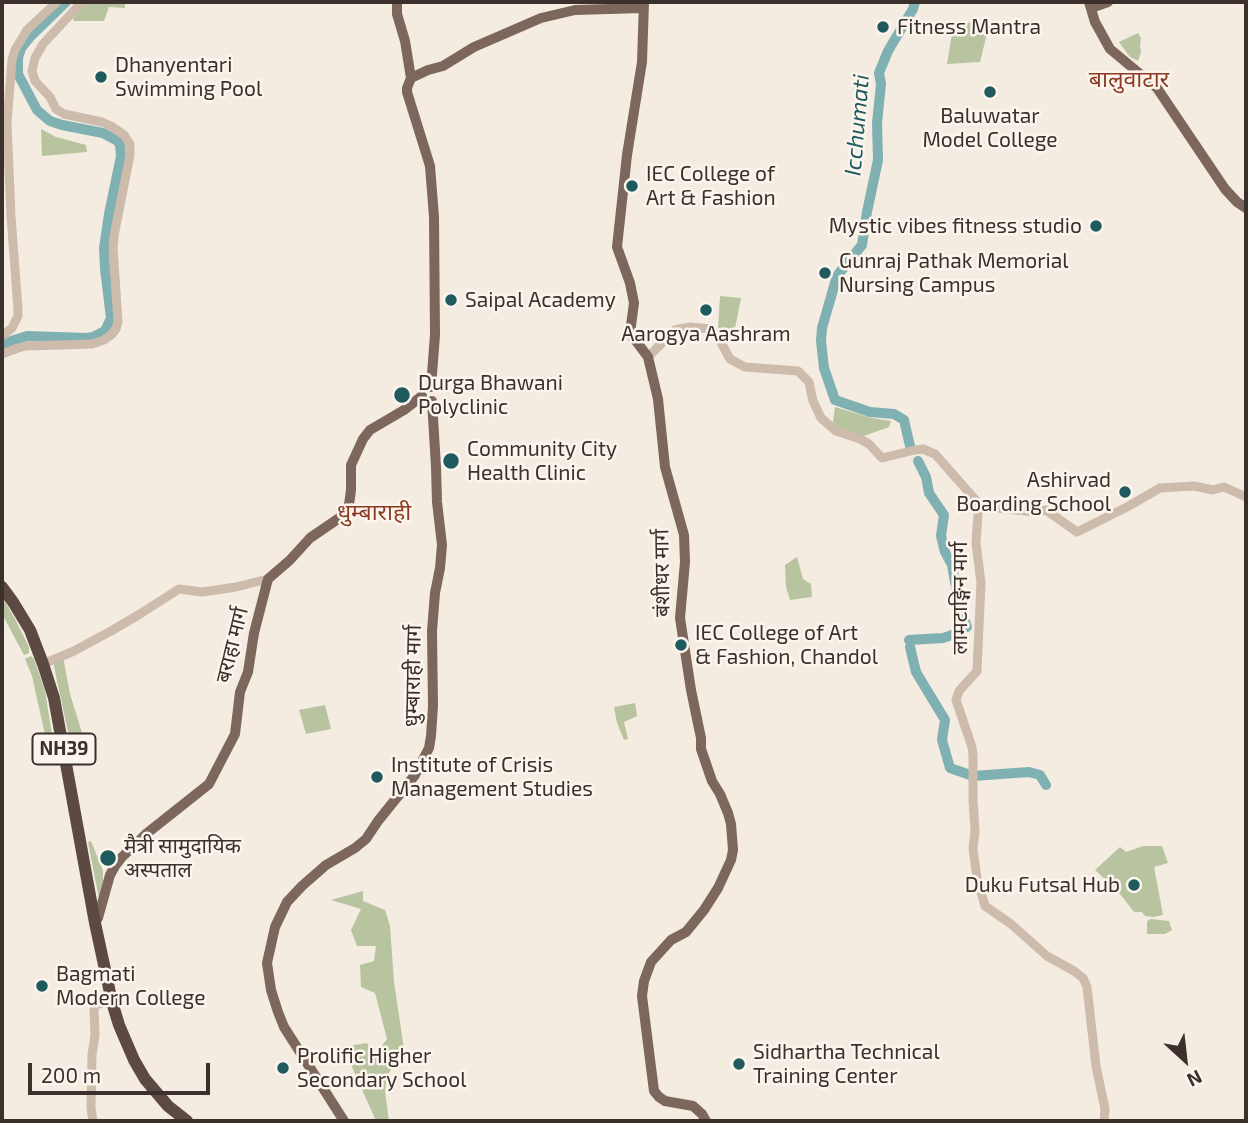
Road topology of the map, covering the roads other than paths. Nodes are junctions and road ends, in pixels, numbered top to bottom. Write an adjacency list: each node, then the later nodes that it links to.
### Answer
1 (57, 2): 9 (street)
2 (82, 2): 10 (street)
3 (397, 2): 7 (main road)
4 (1108, 2): 6 (main road)
5 (644, 5): 7 (main road); 11 (main road, बंशीधर मार्ग)
6 (1090, 5): 8 (main road)
7 (411, 78): 12 (main road, धुम्बाराही मार्ग)
8 (1246, 208)
9 (2, 337)
10 (2, 354)
11 (648, 357): 14 (street); 23 (main road, बंशीधर मार्ग)
12 (427, 399): 15 (main road); 22 (main road, धुम्बाराही मार्ग)
13 (1246, 496): 14 (street)
14 (980, 505): 24 (street, लामटाङ्गिन मार्ग)
15 (268, 579): 17 (street); 18 (main road, बराहा मार्ग)
16 (2, 587): 17 (highway, NH39)
17 (43, 664): 18 (highway, NH39)
18 (95, 923): 19 (highway, NH39)
19 (112, 1002): 20 (street); 21 (highway, NH39)
20 (93, 1121)
21 (187, 1121)
22 (344, 1121)
23 (706, 1121)
24 (1104, 1121)

